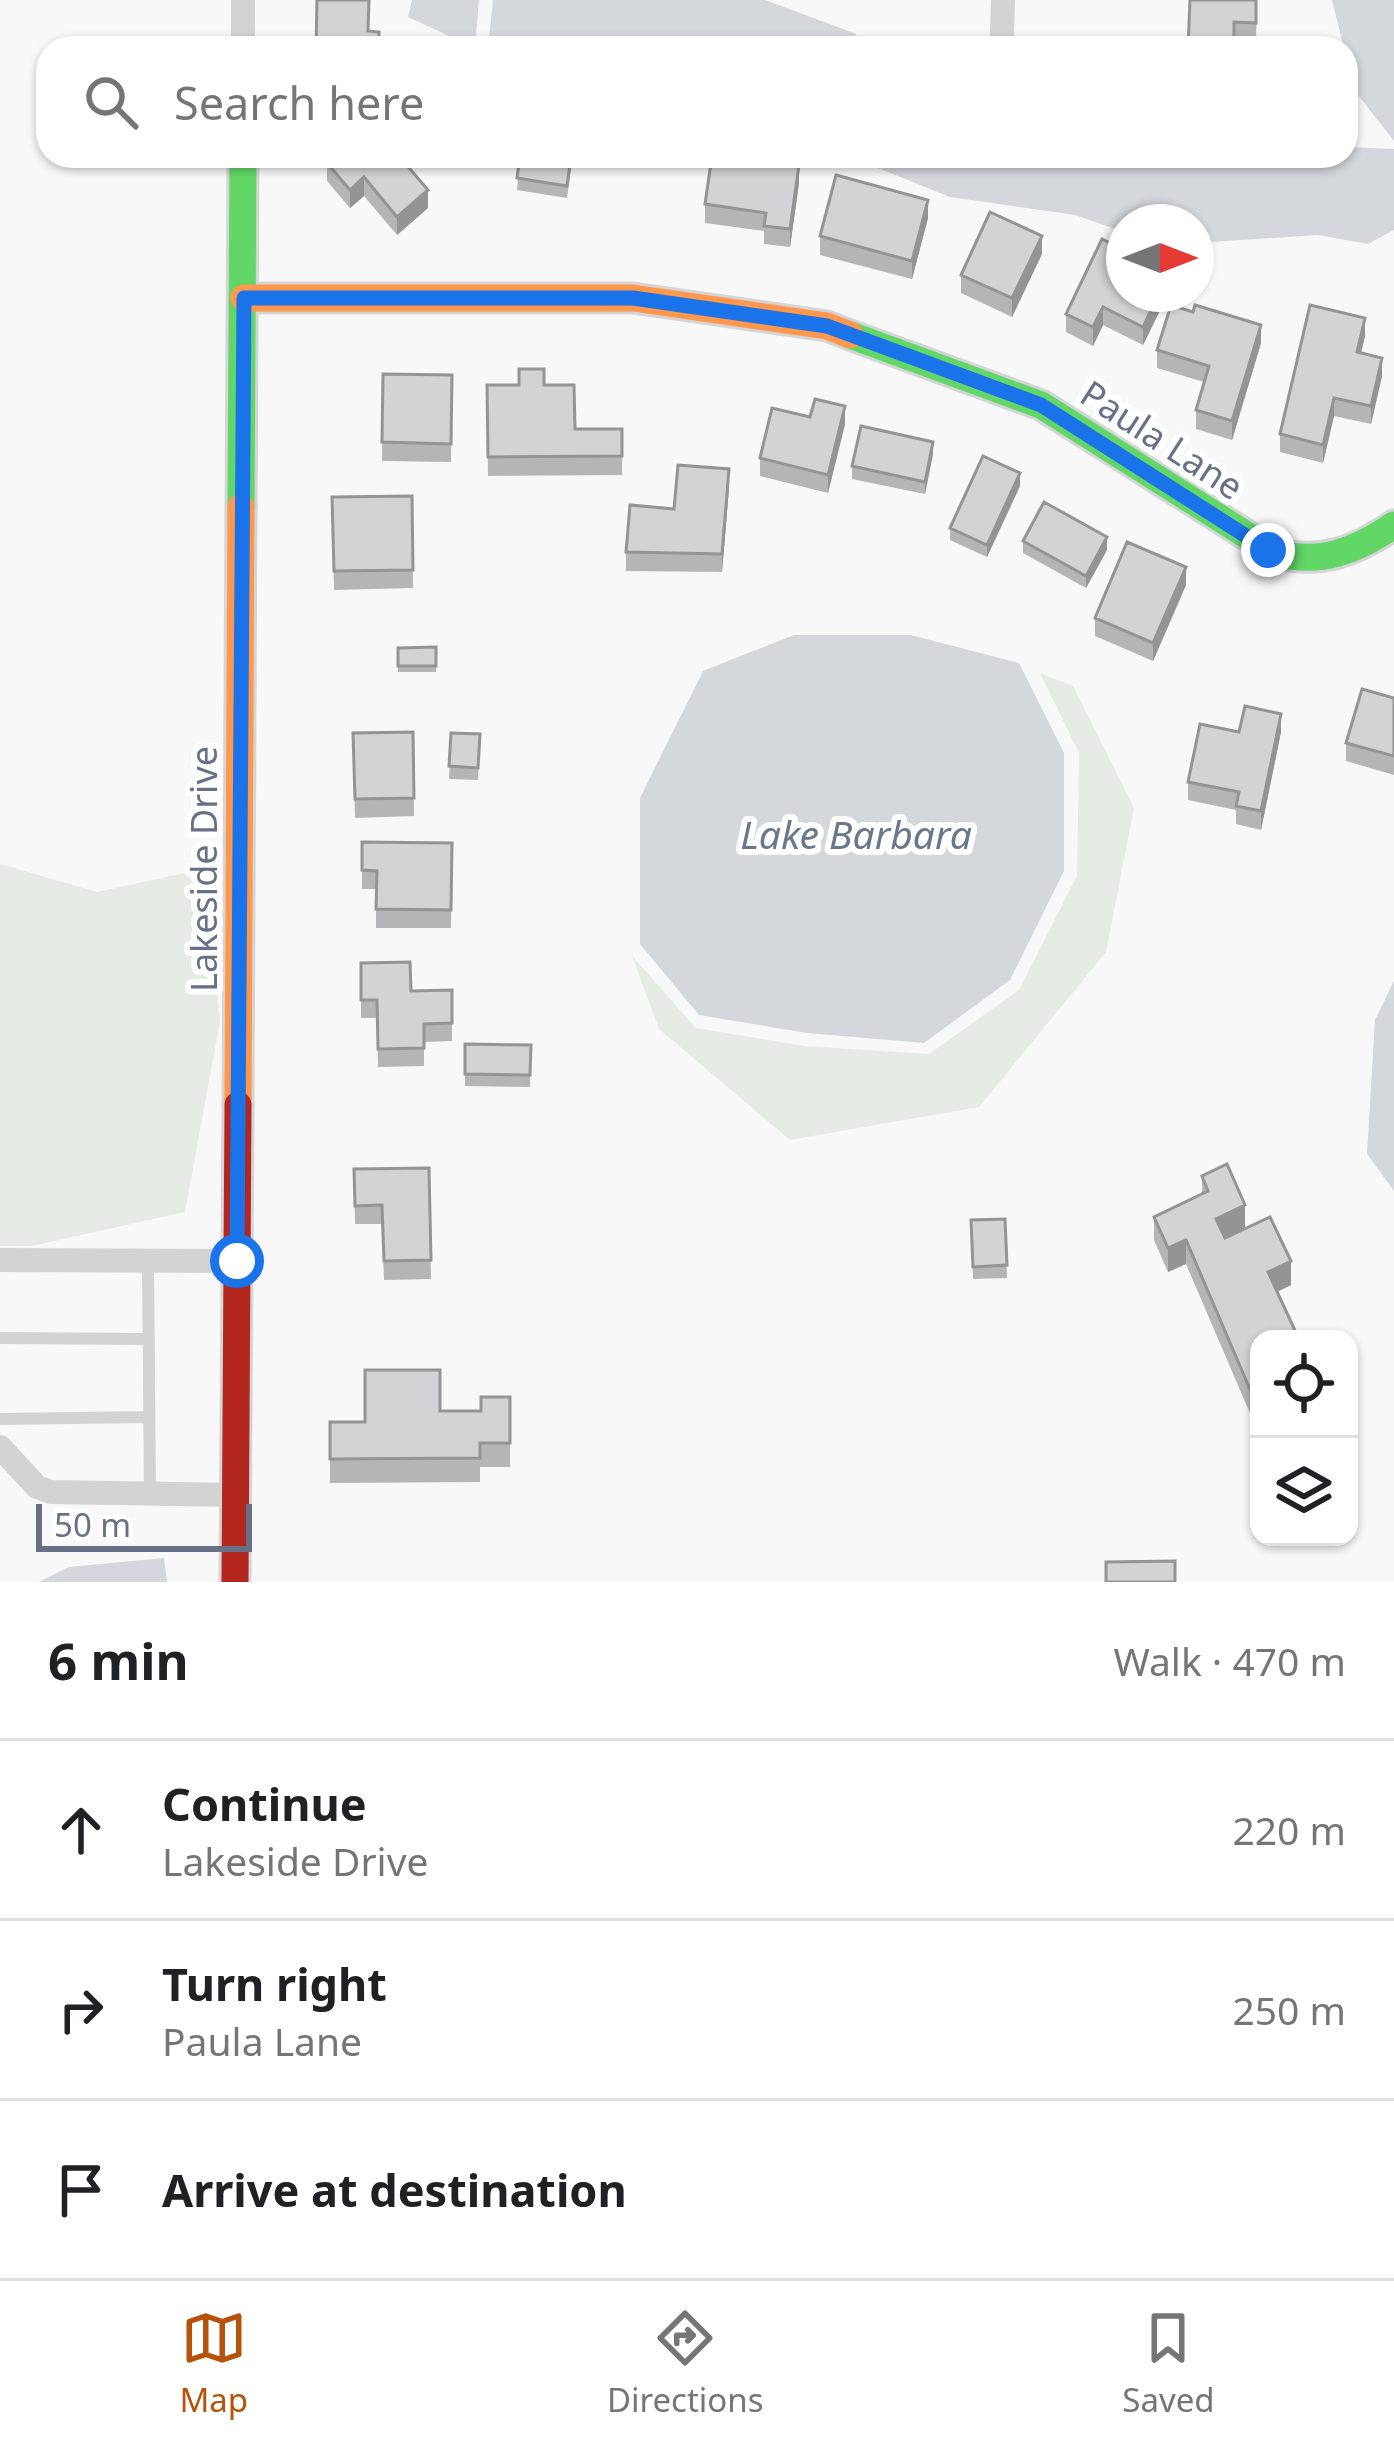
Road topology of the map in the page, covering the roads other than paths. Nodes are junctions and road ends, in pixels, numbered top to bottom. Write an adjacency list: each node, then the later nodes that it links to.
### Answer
1 (243, 0): 3 (street)
2 (1003, 0): 4 (street)
3 (243, 36)
4 (1002, 36)
5 (244, 168): 6 (street, Lakeside Drive)
6 (244, 298): 7 (street, Paula Lane); 10 (street, Lakeside Drive)
7 (1394, 525)
8 (0, 1260): 9 (street)
9 (148, 1261): 10 (street); 12 (lane)
10 (237, 1261): 17 (street, Lakeside Drive)
11 (0, 1338): 12 (lane)
12 (149, 1339): 13 (lane)
13 (149, 1417): 14 (lane); 16 (lane)
14 (0, 1419)
15 (0, 1447): 16 (street)
16 (150, 1495): 17 (street)
17 (236, 1496): 18 (street, Lakeside Drive)
18 (235, 1582)

